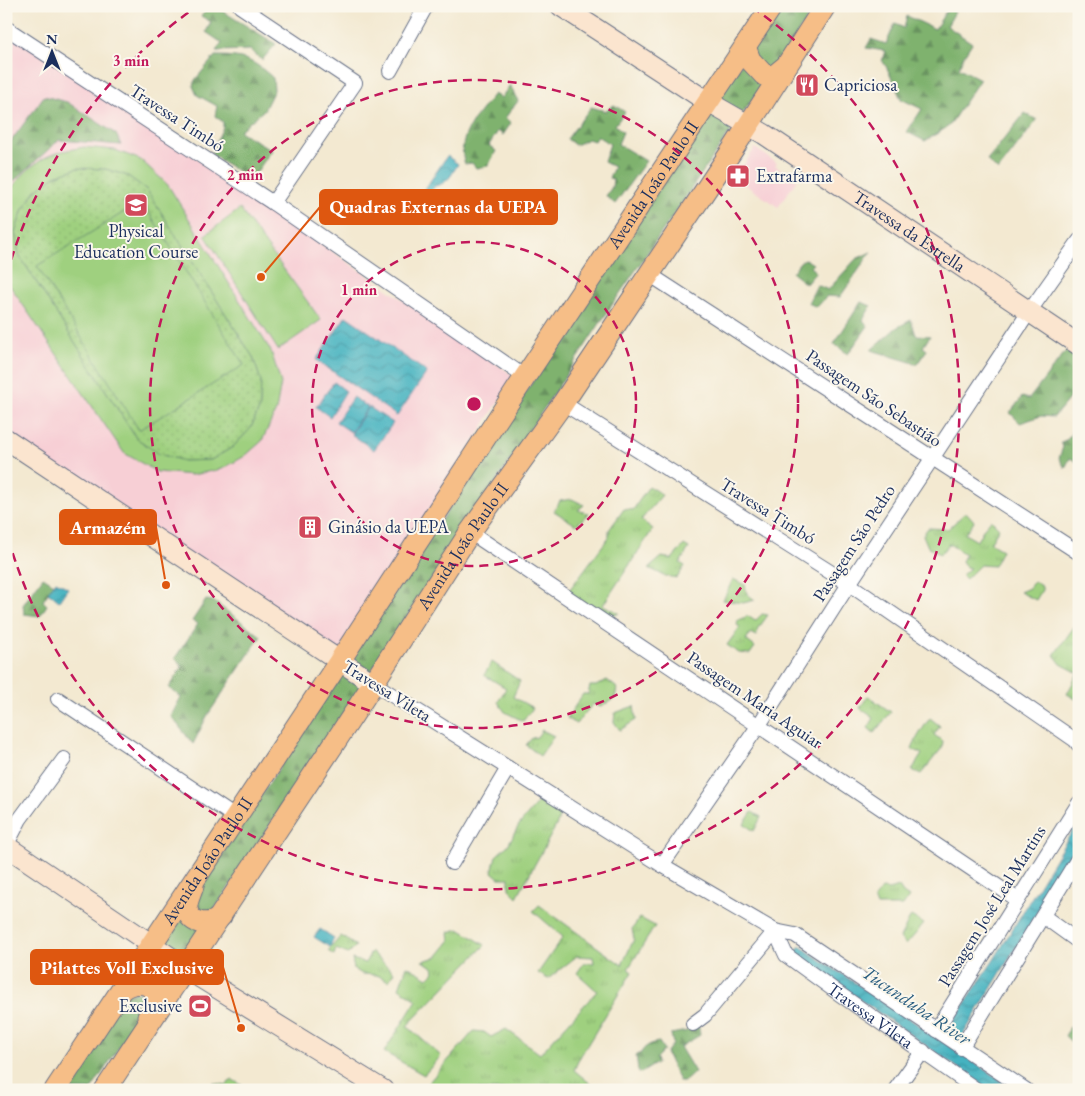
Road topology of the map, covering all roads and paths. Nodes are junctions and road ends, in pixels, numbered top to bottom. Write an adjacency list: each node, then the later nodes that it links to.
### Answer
1 (240, 6): 12 (street)
2 (426, 6): 9 (street)
3 (561, 6): 10 (street, Travessa da Estrella)
4 (772, 6): 7 (main road, Avenida João Paulo II)
5 (825, 6): 8 (main road, Avenida João Paulo II)
6 (6, 28): 12 (street, Travessa Timbó)
7 (746, 46): 8 (main road); 10 (main road, Avenida João Paulo II)
8 (785, 67): 11 (main road, Avenida João Paulo II)
9 (390, 70)
10 (708, 102): 11 (street, Travessa da Estrella); 17 (main road, Avenida João Paulo II)
11 (747, 125): 14 (main road, Avenida João Paulo II); 15 (street, Travessa da Estrella)
12 (273, 203): 17 (street, Travessa Timbó)
13 (1079, 241): 15 (street, Passagem São Pedro)
14 (649, 274): 18 (main road, Avenida João Paulo II); 20 (street, Passagem São Sebastião)
15 (1029, 312): 16 (street, Travessa da Estrella); 20 (street, Passagem São Pedro)
16 (1079, 345)
17 (525, 377): 24 (main road, Avenida João Paulo II)
18 (563, 403): 21 (main road, Avenida João Paulo II); 23 (street, Travessa Timbó)
19 (6, 439): 24 (street, Travessa Vileta)
20 (931, 459): 22 (street, Passagem São Sebastião); 23 (street, Passagem São Pedro)
21 (470, 532): 25 (main road, Avenida João Paulo II); 27 (street, Passagem Maria Aguiar)
22 (1079, 553)
23 (849, 584): 27 (street, Passagem São Pedro); 28 (street, Travessa Timbó)
24 (340, 662): 25 (street, Travessa Vileta); 32 (main road, Avenida João Paulo II)
25 (373, 683): 30 (street, Travessa Vileta); 39 (main road, Avenida João Paulo II)
26 (58, 699): 32 (street)
27 (759, 725): 36 (street, Passagem São Pedro); 38 (street, Passagem Maria Aguiar)
28 (1077, 742)
29 (64, 759): 33 (street)
30 (508, 768): 35 (street); 36 (street, Travessa Vileta)
31 (1079, 803): 38 (street, Passagem José Leal Martins)
32 (235, 817): 37 (main road, Avenida João Paulo II)
33 (6, 846): 43 (street)
34 (1079, 857): 40 (street)
35 (452, 863)
36 (662, 865): 41 (street, Travessa Vileta)
37 (199, 872): 39 (main road); 43 (main road, Avenida João Paulo II)
38 (1018, 900): 47 (street, Passagem José Leal Martins)
39 (221, 916): 44 (main road, Avenida João Paulo II)
40 (1043, 916): 42 (street); 49 (street)
41 (775, 931): 46 (street); 47 (street, Travessa Vileta); 50 (street, Travessa Vileta)
42 (1079, 942)
43 (151, 944): 44 (street); 45 (main road, Avenida João Paulo II)
44 (187, 968): 48 (main road, Avenida João Paulo II); 53 (street)
45 (120, 991): 48 (main road); 51 (main road, Avenida João Paulo II)
46 (694, 1024)
47 (936, 1030): 49 (street, Travessa Vileta)
48 (144, 1032): 52 (main road, Avenida João Paulo II)
49 (961, 1048): 56 (street, Travessa Vileta)
50 (923, 1051): 54 (street); 55 (street, Travessa Vileta)
51 (55, 1090)
52 (105, 1090)
53 (383, 1090)
54 (894, 1090)
55 (977, 1090)
56 (1026, 1090)

